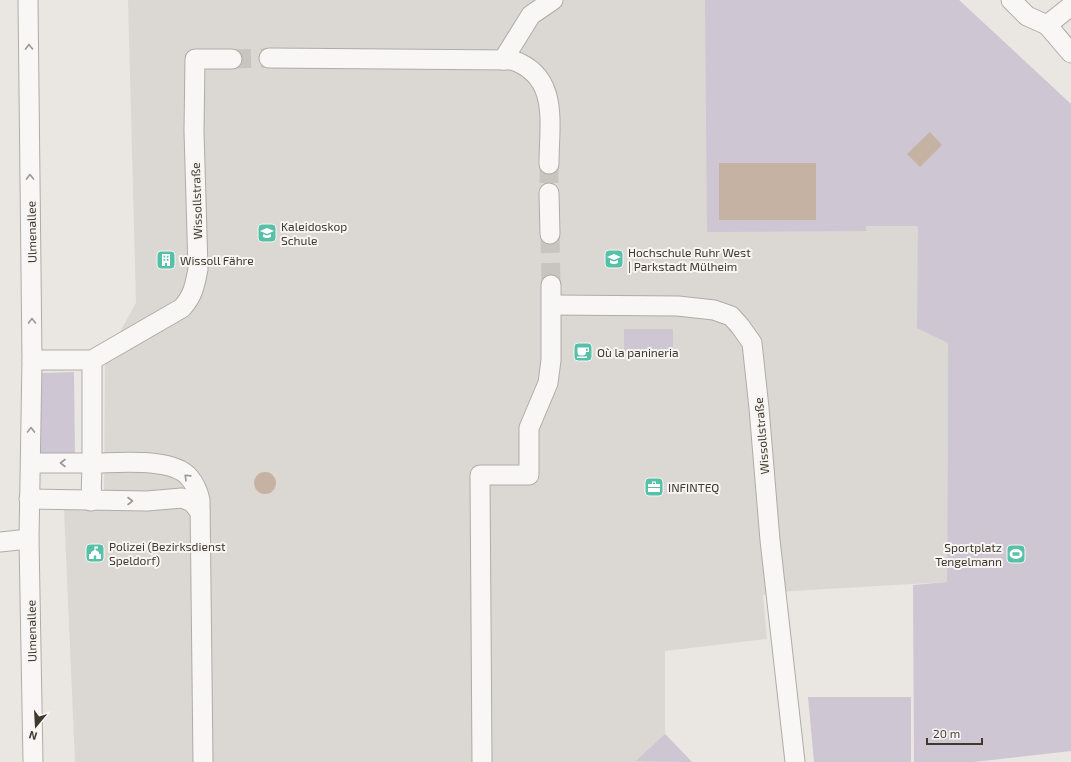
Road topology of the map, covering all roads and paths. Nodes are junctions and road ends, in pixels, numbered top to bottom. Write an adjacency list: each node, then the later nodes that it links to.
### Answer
1 (28, 0): 15 (street, Ulmenallee, one-way to 1)
2 (553, 0): 9 (street)
3 (1011, 0): 5 (street)
4 (1071, 6): 5 (street)
5 (1047, 25): 6 (street)
6 (1071, 52)
7 (269, 58): 9 (street)
8 (232, 59): 16 (street, Wissollstraße)
9 (502, 60): 10 (street)
10 (549, 164)
11 (549, 193): 12 (street)
12 (550, 234)
13 (551, 285): 14 (street)
14 (552, 305): 26 (street); 27 (street, Wissollstraße)
15 (32, 360): 16 (street); 18 (street, Ulmenallee, one-way to 15)
16 (92, 360): 17 (street)
17 (92, 463): 18 (street, one-way to 18); 20 (street); 21 (street, one-way to 17)
18 (31, 464): 19 (street, Ulmenallee)
19 (29, 499): 20 (street); 22 (street, Ulmenallee)
20 (91, 500): 21 (street, one-way to 21)
21 (200, 512): 25 (street)
22 (29, 539): 23 (street); 24 (street, Ulmenallee)
23 (0, 542)
24 (33, 762)
25 (204, 762)
26 (482, 762)
27 (795, 762)

